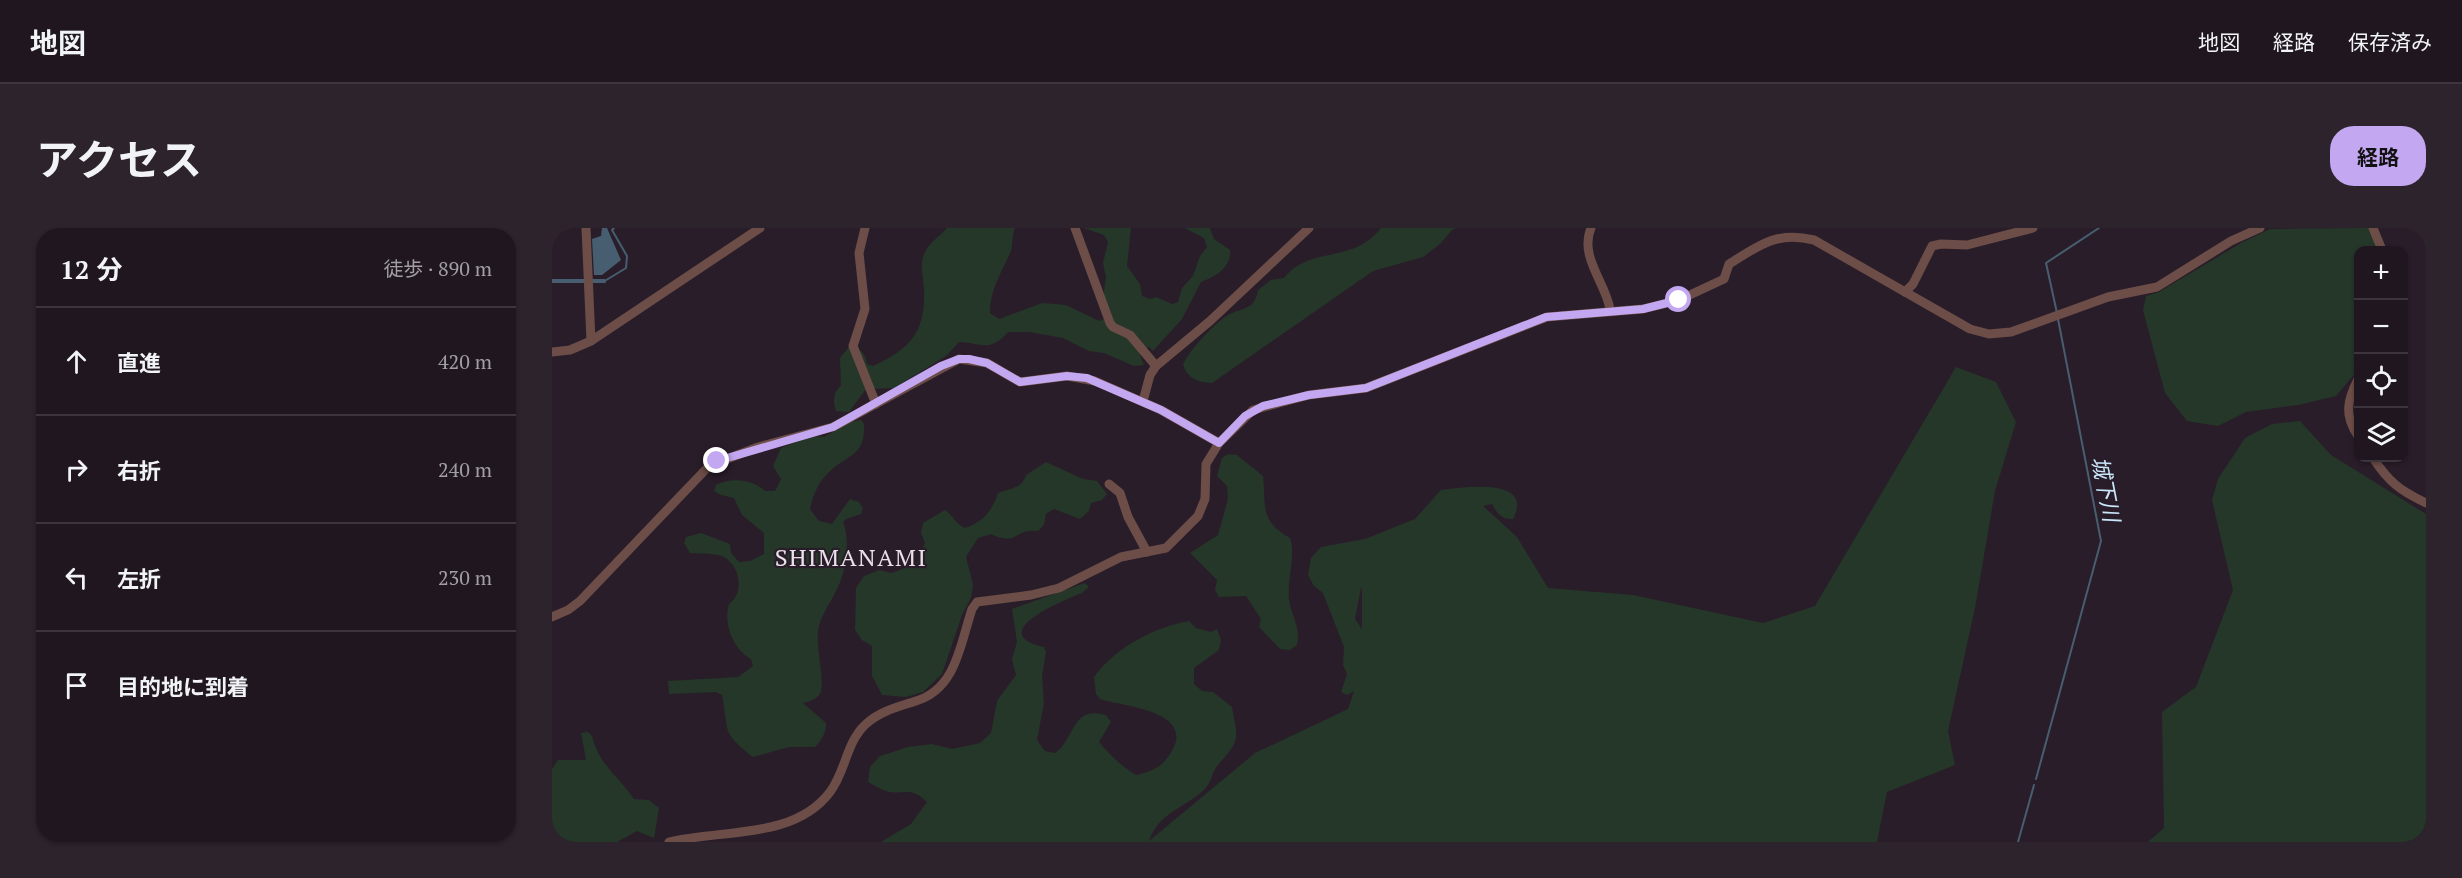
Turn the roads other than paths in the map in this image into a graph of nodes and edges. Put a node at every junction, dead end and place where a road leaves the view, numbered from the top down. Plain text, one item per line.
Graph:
1 (586, 228) edge
2 (760, 228) edge
3 (866, 228) edge
4 (1075, 228) edge
5 (1309, 228) edge
6 (1591, 228) edge
7 (2033, 228) edge
8 (2260, 228) edge
9 (2373, 228) edge
10 (2380, 246) edge
11 (1905, 292) junction
12 (1610, 309) junction
13 (591, 340) junction
14 (552, 352) edge
15 (1156, 366) junction
16 (2354, 387) edge
17 (1143, 401) junction
18 (876, 404) junction
19 (2354, 428) edge
20 (1219, 443) junction
21 (2376, 462) edge
22 (1109, 484) dead end
23 (2426, 503) edge
24 (1147, 552) junction
25 (552, 617) edge
26 (669, 842) edge

1 - 13 street
2 - 13 street
3 - 18 street
4 - 15 street
5 - 15 street
6 - 12 street
7 - 11 street
8 - 11 street
9 - 10 street
11 - 12 street
12 - 20 street
13 - 14 street
15 - 17 street
16 - 19 street
17 - 18 street
17 - 20 street
18 - 25 street
20 - 24 street
21 - 23 street
22 - 24 street
24 - 26 street

